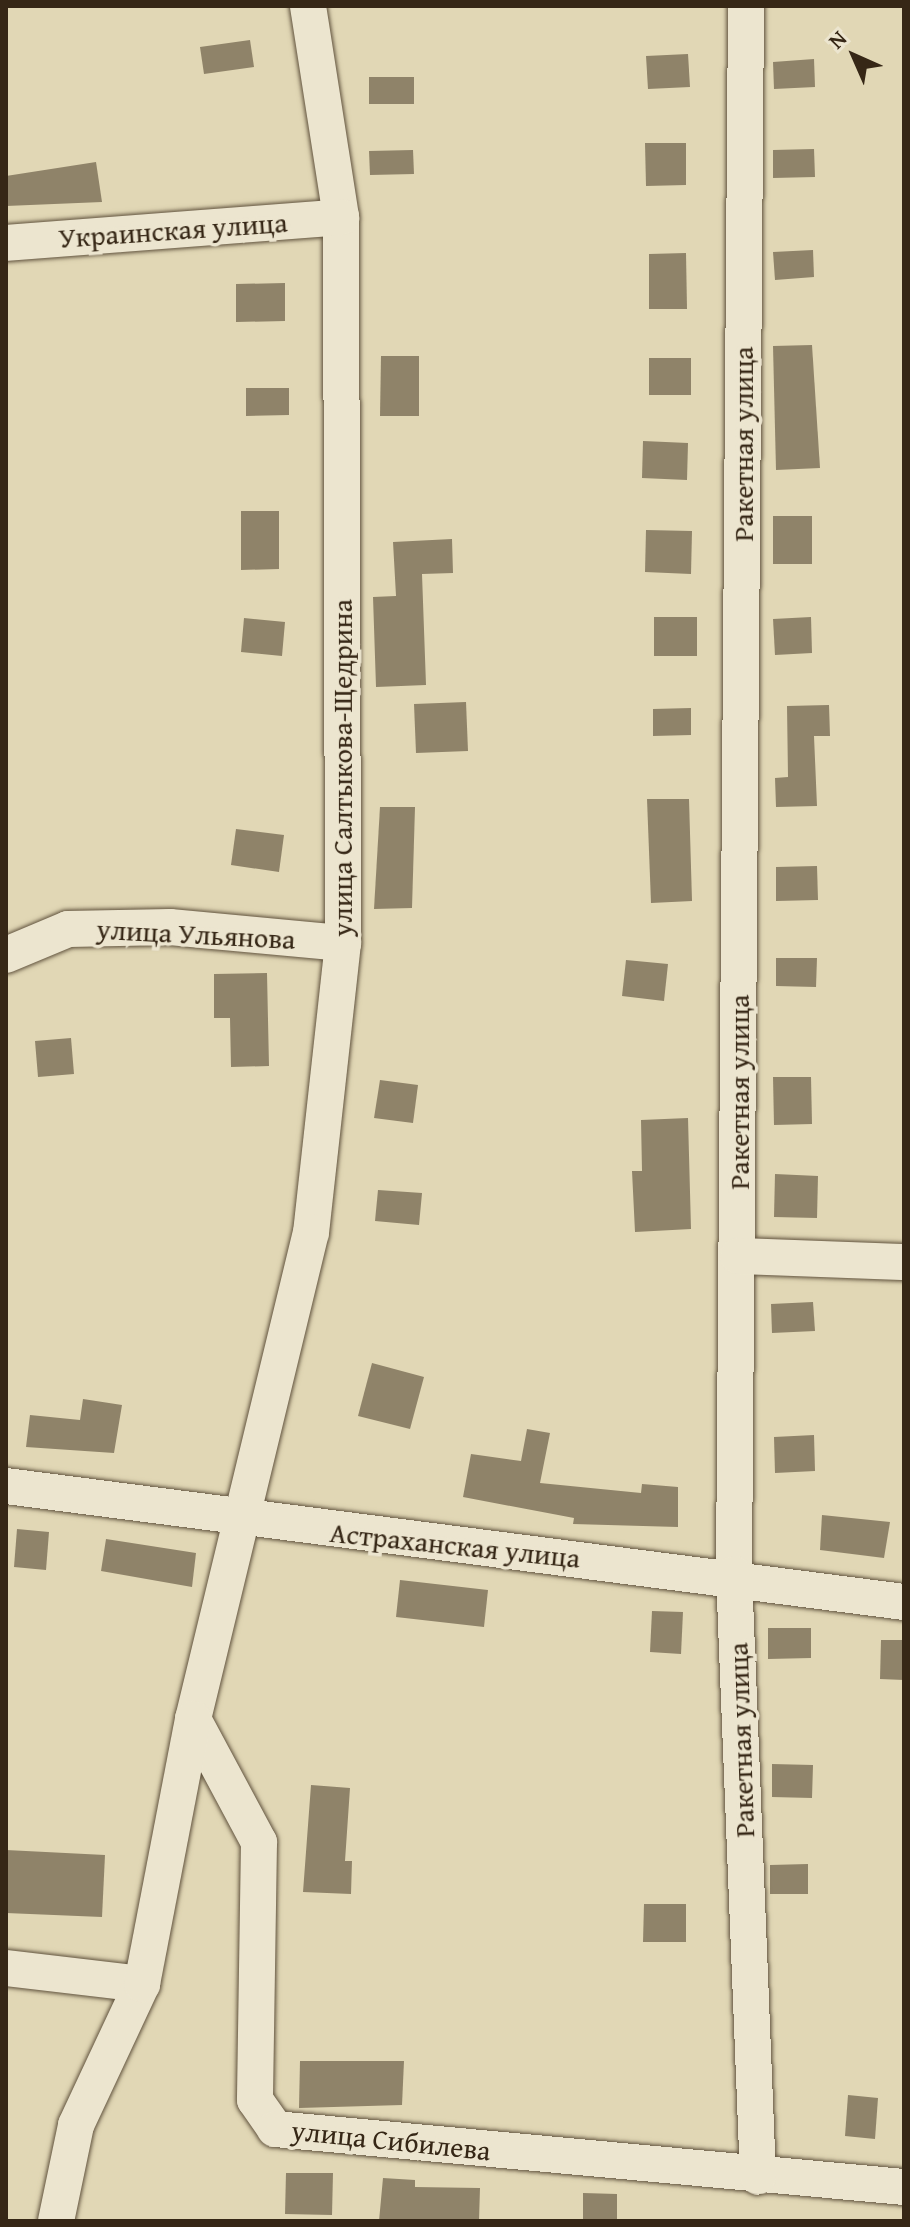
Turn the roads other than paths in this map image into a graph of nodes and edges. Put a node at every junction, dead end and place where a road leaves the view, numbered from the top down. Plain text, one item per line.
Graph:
1 (308, 6) edge
2 (746, 6) edge
3 (341, 217) junction
4 (6, 243) edge
5 (343, 943) junction
6 (6, 955) edge
7 (738, 1256) junction
8 (904, 1262) edge
9 (6, 1486) edge
10 (243, 1522) junction
11 (734, 1574) junction
12 (904, 1602) edge
13 (193, 1719) junction
14 (6, 1968) edge
15 (142, 1984) junction
16 (758, 2177) junction
17 (904, 2187) edge
18 (56, 2221) edge

1 - 3 street, улица Салтыкова-Щедрина
2 - 7 street, Ракетная улица
3 - 4 street, Украинская улица
3 - 5 street, улица Салтыкова-Щедрина
5 - 6 street, улица Ульянова
5 - 10 street, улица Салтыкова-Щедрина
7 - 8 street
7 - 11 street, Ракетная улица
9 - 10 street, Астраханская улица
10 - 11 street, Астраханская улица
10 - 13 street
11 - 12 street, Астраханская улица
11 - 16 street, Ракетная улица
13 - 15 street
13 - 16 street, улица Сибилева
14 - 15 street
15 - 18 street
16 - 17 street, улица Сибилева

